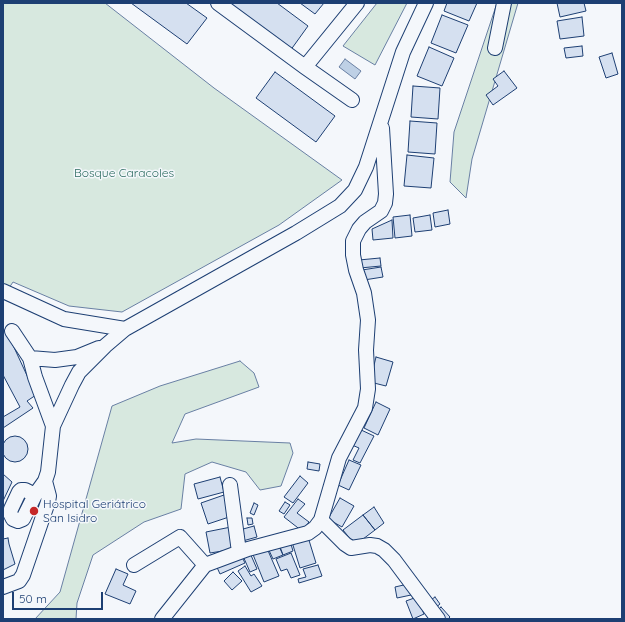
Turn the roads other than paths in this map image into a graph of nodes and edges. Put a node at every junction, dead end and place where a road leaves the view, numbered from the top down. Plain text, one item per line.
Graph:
1 (218, 3) edge
2 (357, 3) edge
3 (426, 3) edge
4 (504, 3) edge
5 (495, 48) dead end
6 (305, 67) junction
7 (352, 100) dead end
8 (382, 119) junction
9 (3, 291) edge
10 (125, 329) junction
11 (12, 331) dead end
12 (105, 346) junction
13 (30, 358) junction
14 (53, 426) junction
15 (45, 481) junction
16 (230, 485) dead end
17 (35, 495) dead end
18 (321, 520) junction
19 (239, 552) junction
20 (134, 565) dead end
21 (205, 565) junction
22 (3, 587) edge
23 (162, 619) edge
24 (438, 619) edge

1 - 6 street
2 - 6 street
3 - 8 street
4 - 5 street
6 - 7 street
8 - 10 street
8 - 18 street
9 - 10 street
10 - 12 street
11 - 13 street
12 - 13 street
12 - 14 street
13 - 14 street
14 - 15 street
15 - 17 street
15 - 22 street
16 - 19 street
18 - 19 street
18 - 24 street
19 - 21 street
20 - 21 street
21 - 23 street

